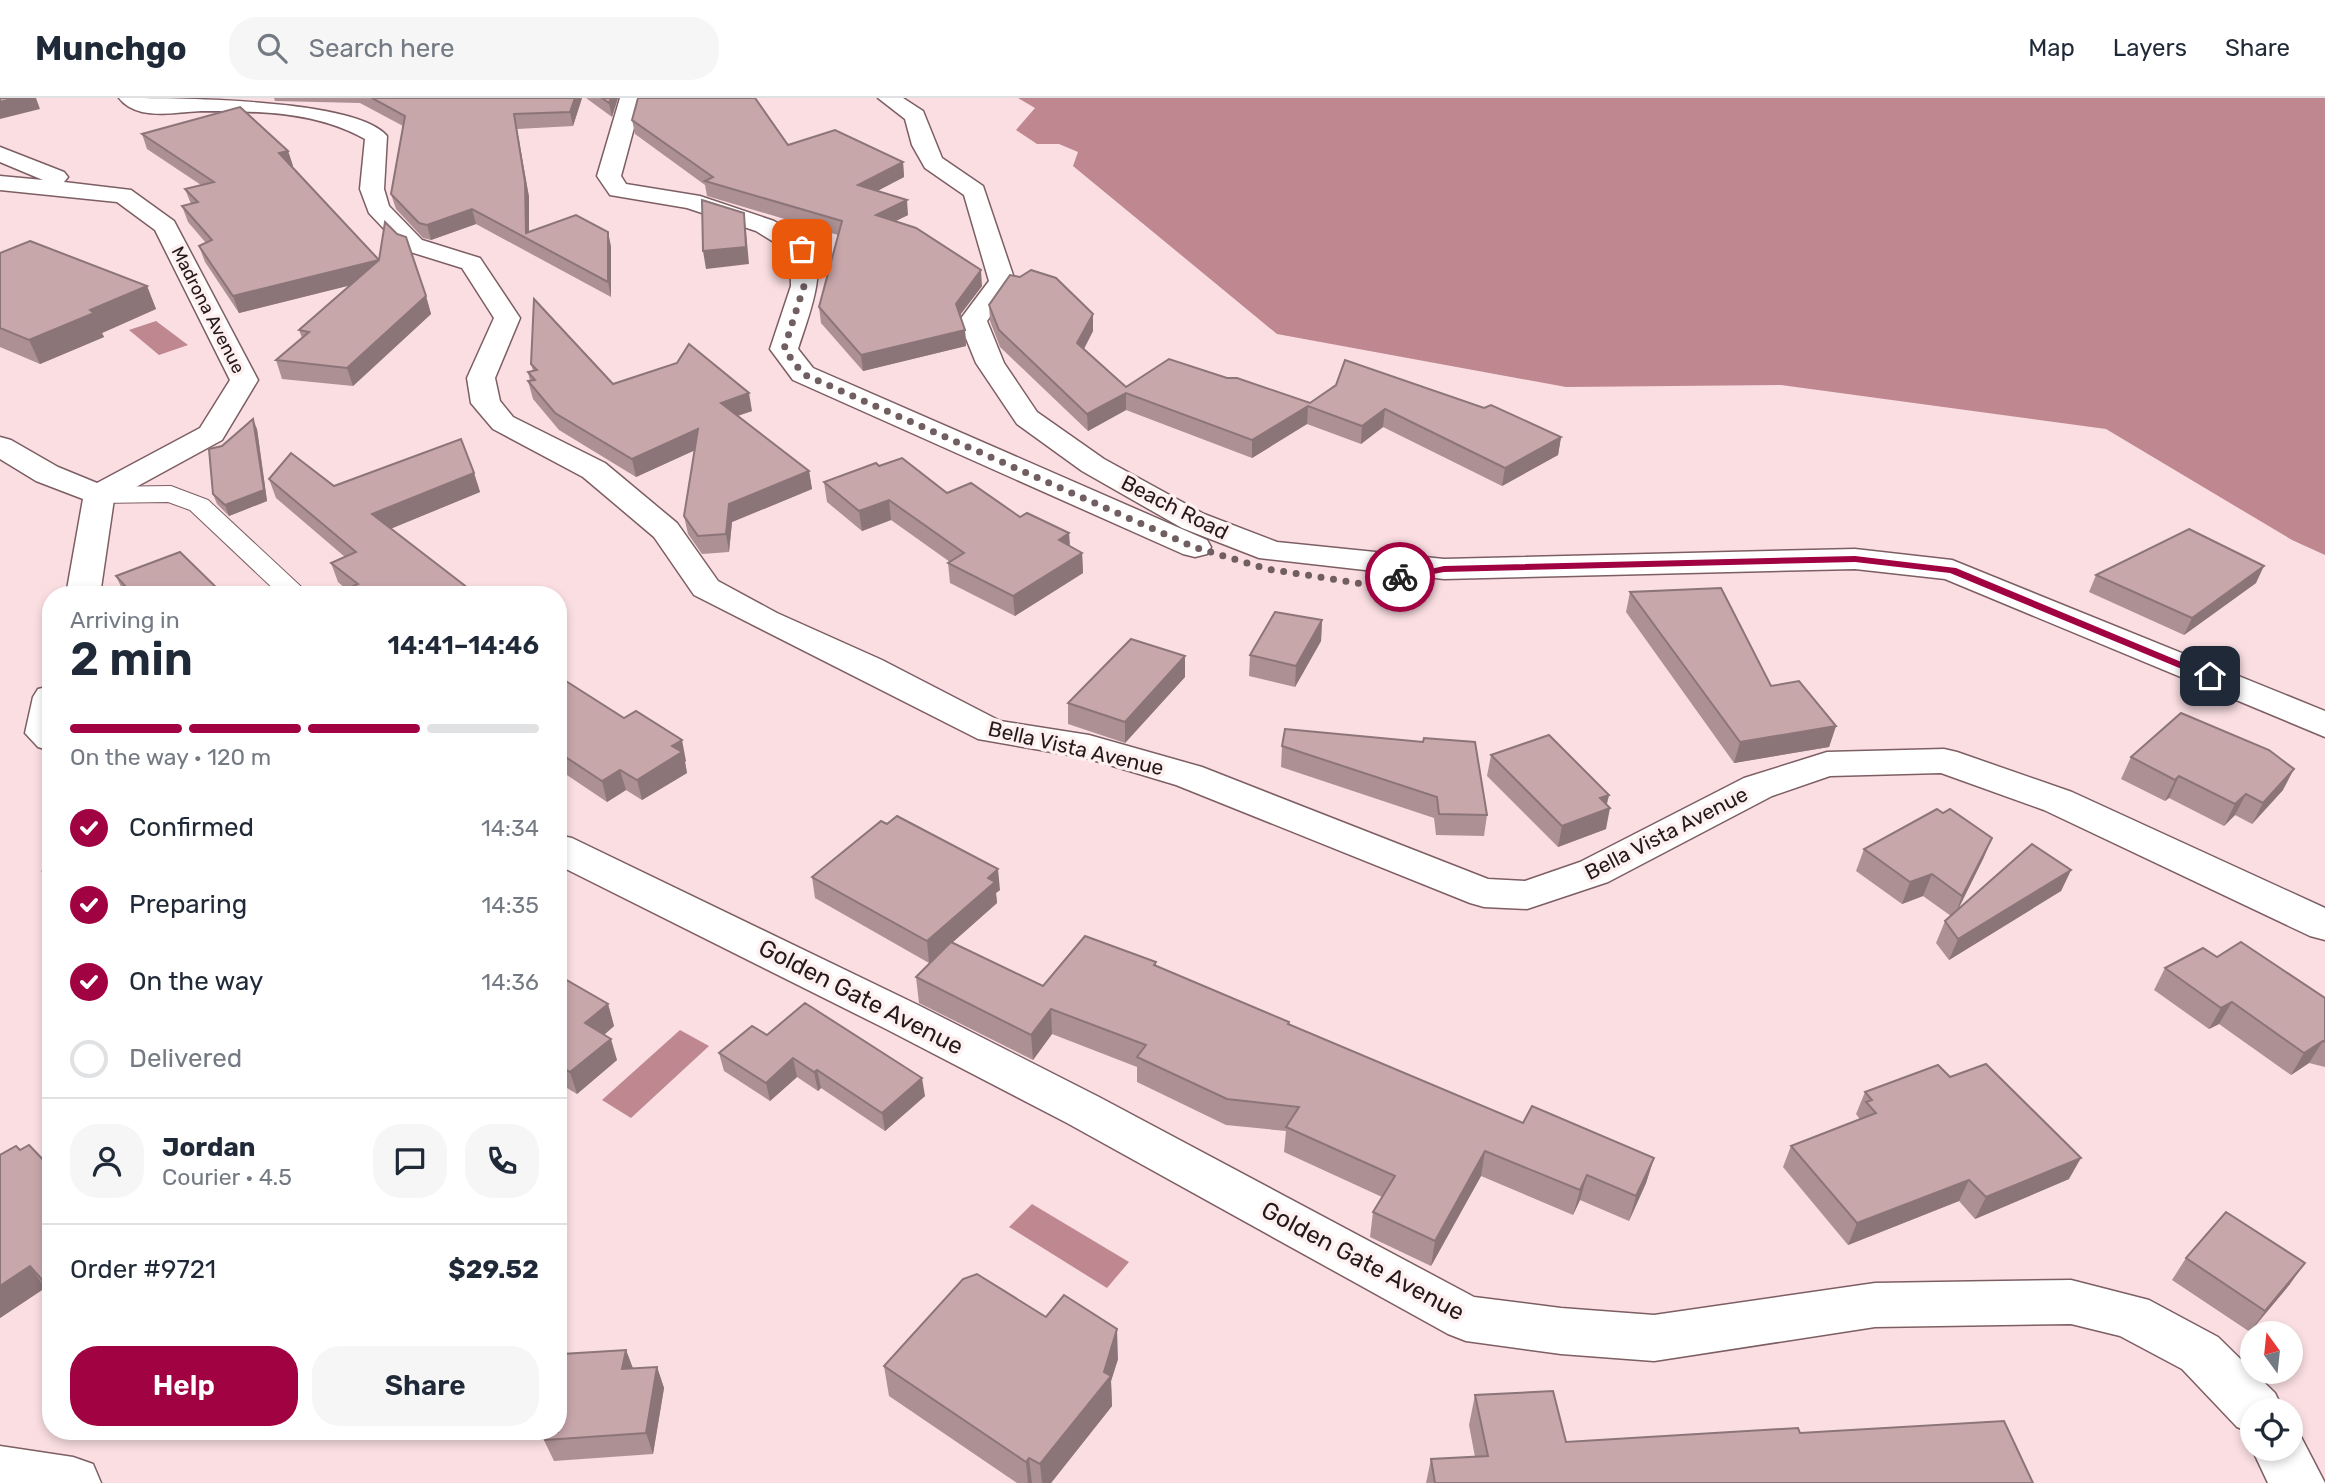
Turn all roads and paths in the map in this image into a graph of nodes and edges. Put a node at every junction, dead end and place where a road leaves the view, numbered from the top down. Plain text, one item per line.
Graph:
1 (130, 98) edge
2 (631, 98) edge
3 (889, 98) edge
4 (0, 154) edge
5 (0, 183) edge
6 (83, 190) junction
7 (0, 446) edge
8 (99, 495) junction
9 (1444, 569) junction
10 (84, 586) edge
11 (286, 586) edge
12 (2325, 725) edge
13 (567, 852) edge
14 (2325, 925) edge
15 (2244, 1398) edge
16 (2286, 1461) edge
17 (0, 1472) edge
18 (73, 1483) edge
19 (2298, 1483) edge

1 - 14 street, Bella Vista Avenue
2 - 9 street
3 - 9 street, Beach Road
4 - 6 street
5 - 6 street, Madrona Avenue
6 - 8 street, Madrona Avenue
7 - 8 street
8 - 10 street
8 - 11 street
9 - 12 street, Beach Road
13 - 15 street, Golden Gate Avenue
16 - 19 street
17 - 18 street

